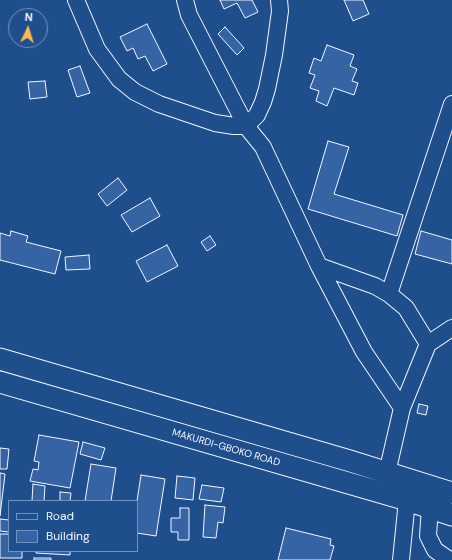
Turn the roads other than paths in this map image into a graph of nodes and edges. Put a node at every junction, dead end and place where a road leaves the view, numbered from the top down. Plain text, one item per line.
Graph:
1 (76, 0) edge
2 (185, 0) edge
3 (279, 0) edge
4 (452, 104) edge
5 (246, 126) junction
6 (318, 266) junction
7 (389, 294) junction
8 (452, 328) edge
9 (428, 344) junction
10 (0, 359) edge
11 (0, 382) edge
12 (402, 408) junction
13 (387, 473) junction
14 (452, 493) edge
15 (408, 500) junction
16 (430, 508) junction
17 (452, 515) edge
18 (401, 560) edge
19 (452, 560) edge

1 - 5 street
2 - 5 street
3 - 5 street
4 - 7 street
5 - 6 street
6 - 7 street
6 - 12 street
7 - 9 street
8 - 9 street
9 - 12 street
10 - 13 main road
11 - 15 main road, MAKURDI-GBOKO ROAD
12 - 13 street
13 - 14 main road
15 - 16 main road, MAKURDI-GBOKO ROAD
15 - 18 street
16 - 17 main road, MAKURDI-GBOKO ROAD
16 - 19 street

